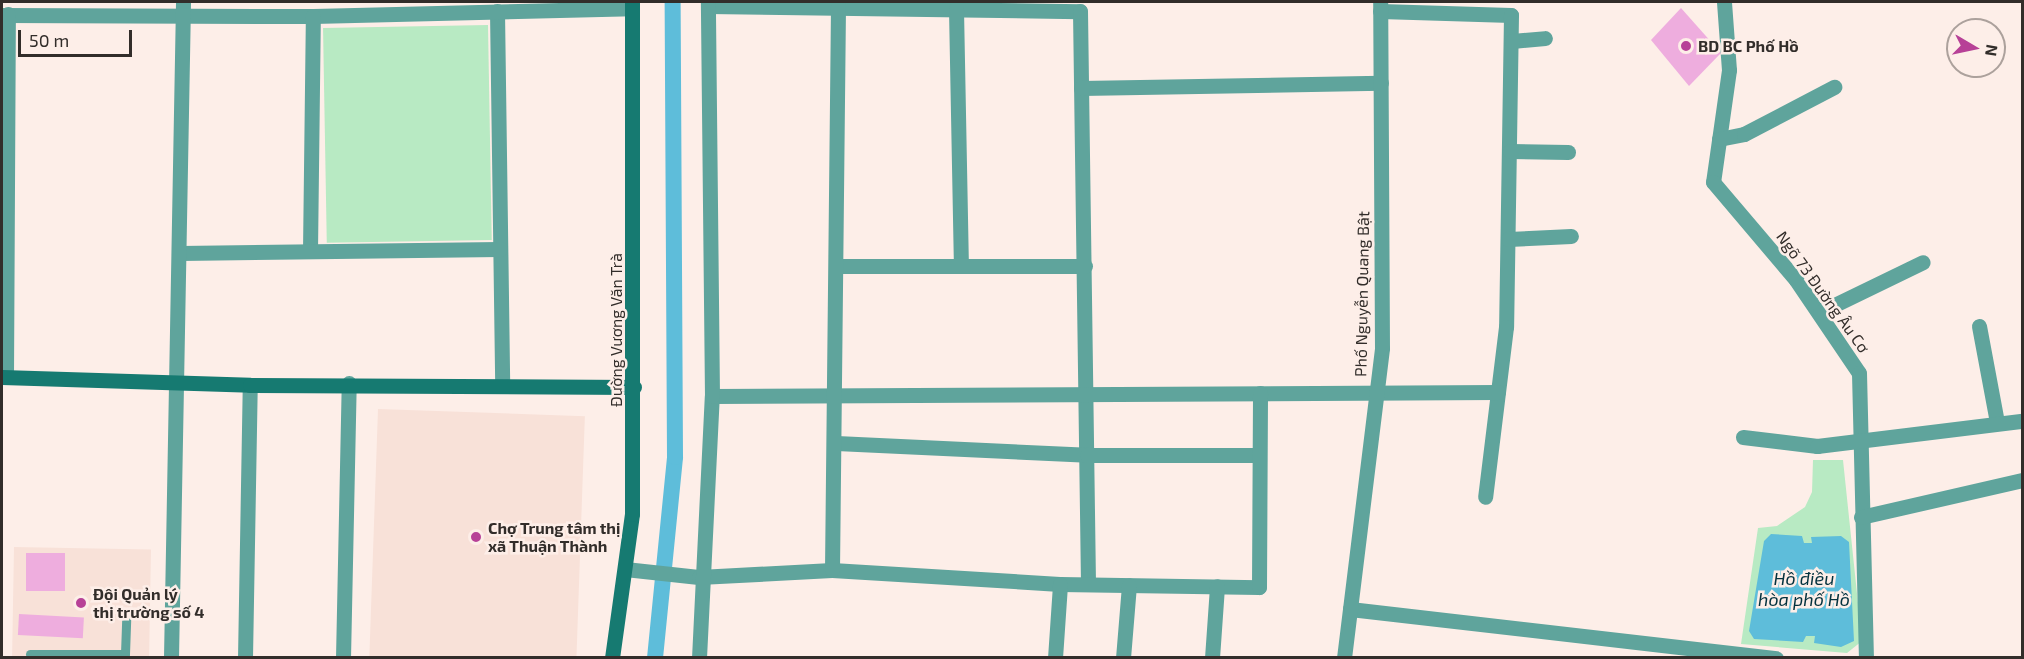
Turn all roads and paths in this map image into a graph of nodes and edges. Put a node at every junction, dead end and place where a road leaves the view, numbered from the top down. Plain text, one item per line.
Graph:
1 (1724, 2) edge
2 (708, 4) edge
3 (632, 5) edge
4 (838, 6) junction
5 (1380, 6) edge
6 (183, 8) edge
7 (956, 9) junction
8 (498, 11) junction
9 (5, 15) edge
10 (313, 16) junction
11 (1545, 38) dead end
12 (1512, 41) junction
13 (1381, 83) junction
14 (1834, 87) dead end
15 (1082, 88) junction
16 (1719, 139) junction
17 (1510, 151) junction
18 (1568, 153) dead end
19 (1571, 236) dead end
20 (1508, 239) junction
21 (500, 249) junction
22 (310, 251) junction
23 (180, 253) junction
24 (1923, 262) dead end
25 (961, 266) junction
26 (1085, 266) junction
27 (838, 267) junction
28 (1820, 312) junction
29 (1979, 326) dead end
30 (4, 377) edge
31 (177, 382) junction
32 (349, 383) junction
33 (501, 383) junction
34 (250, 385) junction
35 (634, 387) junction
36 (1498, 392) junction
37 (1260, 393) junction
38 (1377, 393) junction
39 (1087, 394) junction
40 (838, 395) junction
41 (712, 396) junction
42 (2022, 421) edge
43 (1997, 422) junction
44 (1743, 437) dead end
45 (1860, 442) junction
46 (836, 443) junction
47 (1087, 455) junction
48 (1258, 455) junction
49 (2022, 480) edge
50 (1485, 497) dead end
51 (1861, 517) junction
52 (625, 569) junction
53 (832, 570) junction
54 (699, 577) junction
55 (1060, 584) junction
56 (1088, 584) junction
57 (1130, 585) junction
58 (1217, 586) junction
59 (1350, 609) junction
60 (126, 619) dead end
61 (30, 654) dead end
62 (84, 656) edge
63 (171, 657) edge
64 (245, 657) edge
65 (343, 657) edge
66 (612, 657) edge
67 (699, 657) edge
68 (1055, 657) edge
69 (1123, 657) edge
70 (1212, 657) edge
71 (1344, 657) edge
72 (1776, 657) edge
73 (1866, 657) edge

1 - 16 street, Ngõ 73 Đường Âu Cơ
2 - 4 street
2 - 41 street
3 - 8 street
3 - 35 main road, Đường Vương Văn Trà
4 - 7 street
4 - 27 street
5 - 12 street
5 - 13 street, Phố Nguyễn Quang Bật
6 - 9 street
6 - 10 street
6 - 23 street
7 - 15 street
7 - 25 street
8 - 10 street
8 - 21 street
9 - 30 street
10 - 22 street
11 - 12 street
12 - 17 street
13 - 15 street
13 - 38 street, Phố Nguyễn Quang Bật
14 - 16 street
15 - 26 street
16 - 28 street, Ngõ 73 Đường Âu Cơ
17 - 18 street
17 - 20 street
19 - 20 street
20 - 36 street
21 - 22 street
21 - 33 street
22 - 23 street
23 - 31 street
24 - 28 street
25 - 26 street
25 - 27 street
26 - 39 street
27 - 40 street
28 - 45 street, Ngõ 73 Đường Âu Cơ
29 - 43 street
30 - 31 main road
31 - 34 main road
31 - 63 street
32 - 33 main road
32 - 34 main road
32 - 65 street
33 - 35 main road
34 - 64 street
35 - 52 main road, Đường Vương Văn Trà
36 - 38 street
36 - 50 street
37 - 38 street
37 - 39 street
37 - 48 street
38 - 59 street, Phố Nguyễn Quang Bật
39 - 40 street
39 - 47 street
40 - 41 street
40 - 46 street
41 - 54 street
42 - 43 street
43 - 45 street
44 - 45 street
45 - 51 street, Ngõ 73 Đường Âu Cơ
46 - 47 street
46 - 53 street
47 - 48 street
47 - 56 street
48 - 58 street
49 - 51 street
51 - 73 street, Ngõ 73 Đường Âu Cơ
52 - 54 street
52 - 66 main road, Đường Vương Văn Trà
53 - 54 street
53 - 55 street
54 - 67 street
55 - 56 street
55 - 68 street
56 - 57 street
57 - 58 street
57 - 69 street
58 - 70 street
59 - 71 street, Phố Nguyễn Quang Bật
59 - 72 street
60 - 62 lane
61 - 62 lane

